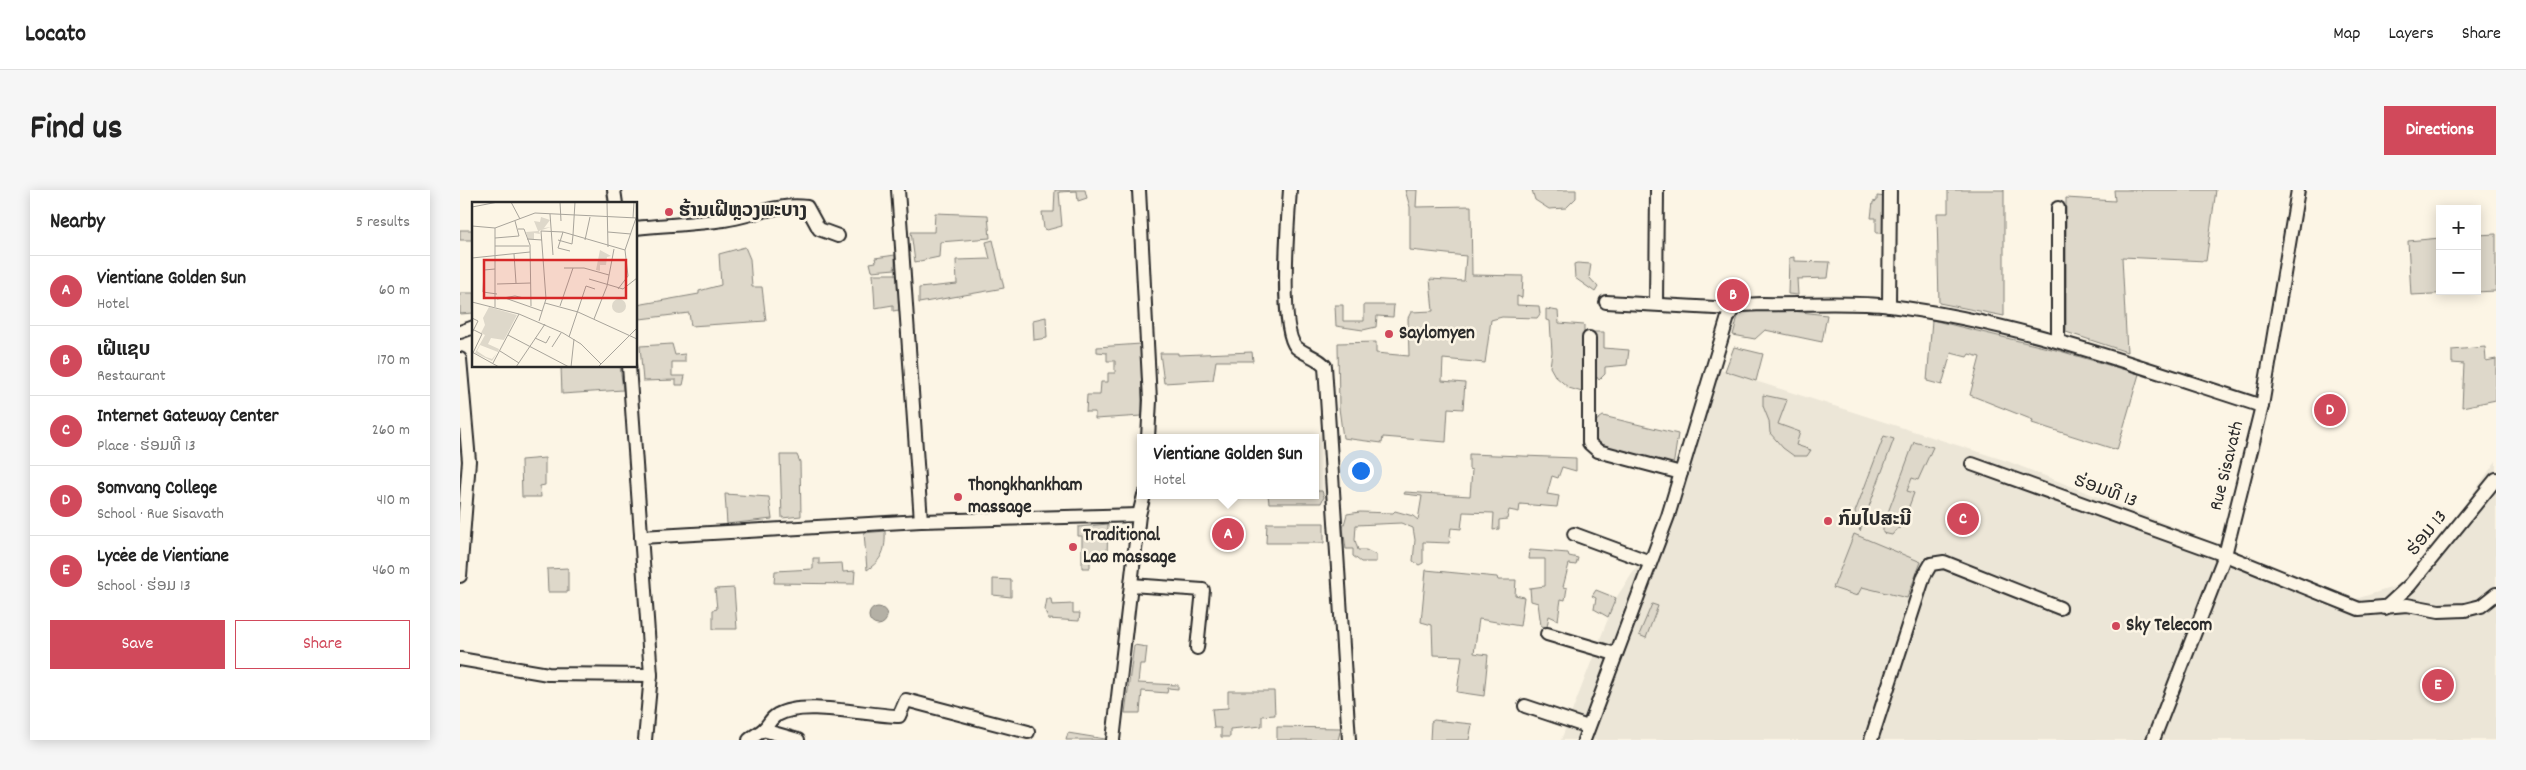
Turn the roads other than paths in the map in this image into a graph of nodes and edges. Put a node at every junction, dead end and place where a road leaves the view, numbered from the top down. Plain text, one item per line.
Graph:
1 (898, 190) edge
2 (1139, 190) edge
3 (1290, 190) edge
4 (1657, 190) edge
5 (1890, 190) edge
6 (2298, 190) edge
7 (2058, 208) dead end
8 (638, 228) edge
9 (838, 236) dead end
10 (1606, 302) dead end
11 (1656, 304) junction
12 (1889, 306) junction
13 (1733, 309) junction
14 (1589, 338) dead end
15 (2058, 341) junction
16 (460, 359) edge
17 (629, 368) edge
18 (2262, 406) junction
19 (1148, 434) edge
20 (1972, 464) dead end
21 (1681, 473) junction
22 (2496, 480) edge
23 (1143, 499) edge
24 (1140, 515) junction
25 (921, 521) junction
26 (1574, 534) dead end
27 (641, 537) junction
28 (2224, 555) junction
29 (1650, 562) junction
30 (460, 576) edge
31 (1132, 585) junction
32 (2496, 594) edge
33 (2060, 608) dead end
34 (2385, 608) junction
35 (1547, 634) dead end
36 (1198, 648) dead end
37 (1615, 654) junction
38 (460, 659) edge
39 (651, 675) junction
40 (1525, 706) dead end
41 (1588, 727) junction
42 (763, 730) junction
43 (1028, 732) dead end
44 (645, 740) edge
45 (749, 740) edge
46 (798, 740) edge
47 (1113, 740) edge
48 (1349, 740) edge
49 (1584, 740) edge
50 (1871, 740) edge
51 (2153, 740) edge

1 - 25 street
2 - 19 street
3 - 48 street
4 - 11 street
5 - 12 street
6 - 18 street, Rue Sisavath
7 - 15 street
8 - 9 street
10 - 11 street
11 - 13 street
12 - 13 street
12 - 15 street
13 - 21 street
14 - 21 street
15 - 18 street
16 - 30 street
17 - 27 street
18 - 28 street, Rue Sisavath
20 - 28 street, ຮ່ອມທີ 13
21 - 29 street
22 - 34 street, ຮ່ອມ 13
23 - 24 street
24 - 25 street
24 - 31 street
25 - 27 street
26 - 29 street
27 - 39 street
28 - 34 street, ຮ່ອມທີ 13
28 - 51 street, Rue Sisavath
29 - 37 street
31 - 36 street
31 - 47 street
32 - 34 street, ຮ່ອມທີ 13
33 - 50 street
35 - 37 street
37 - 41 street
38 - 39 street
39 - 44 street
40 - 41 street
41 - 49 street
42 - 43 street
42 - 45 street
42 - 46 street

